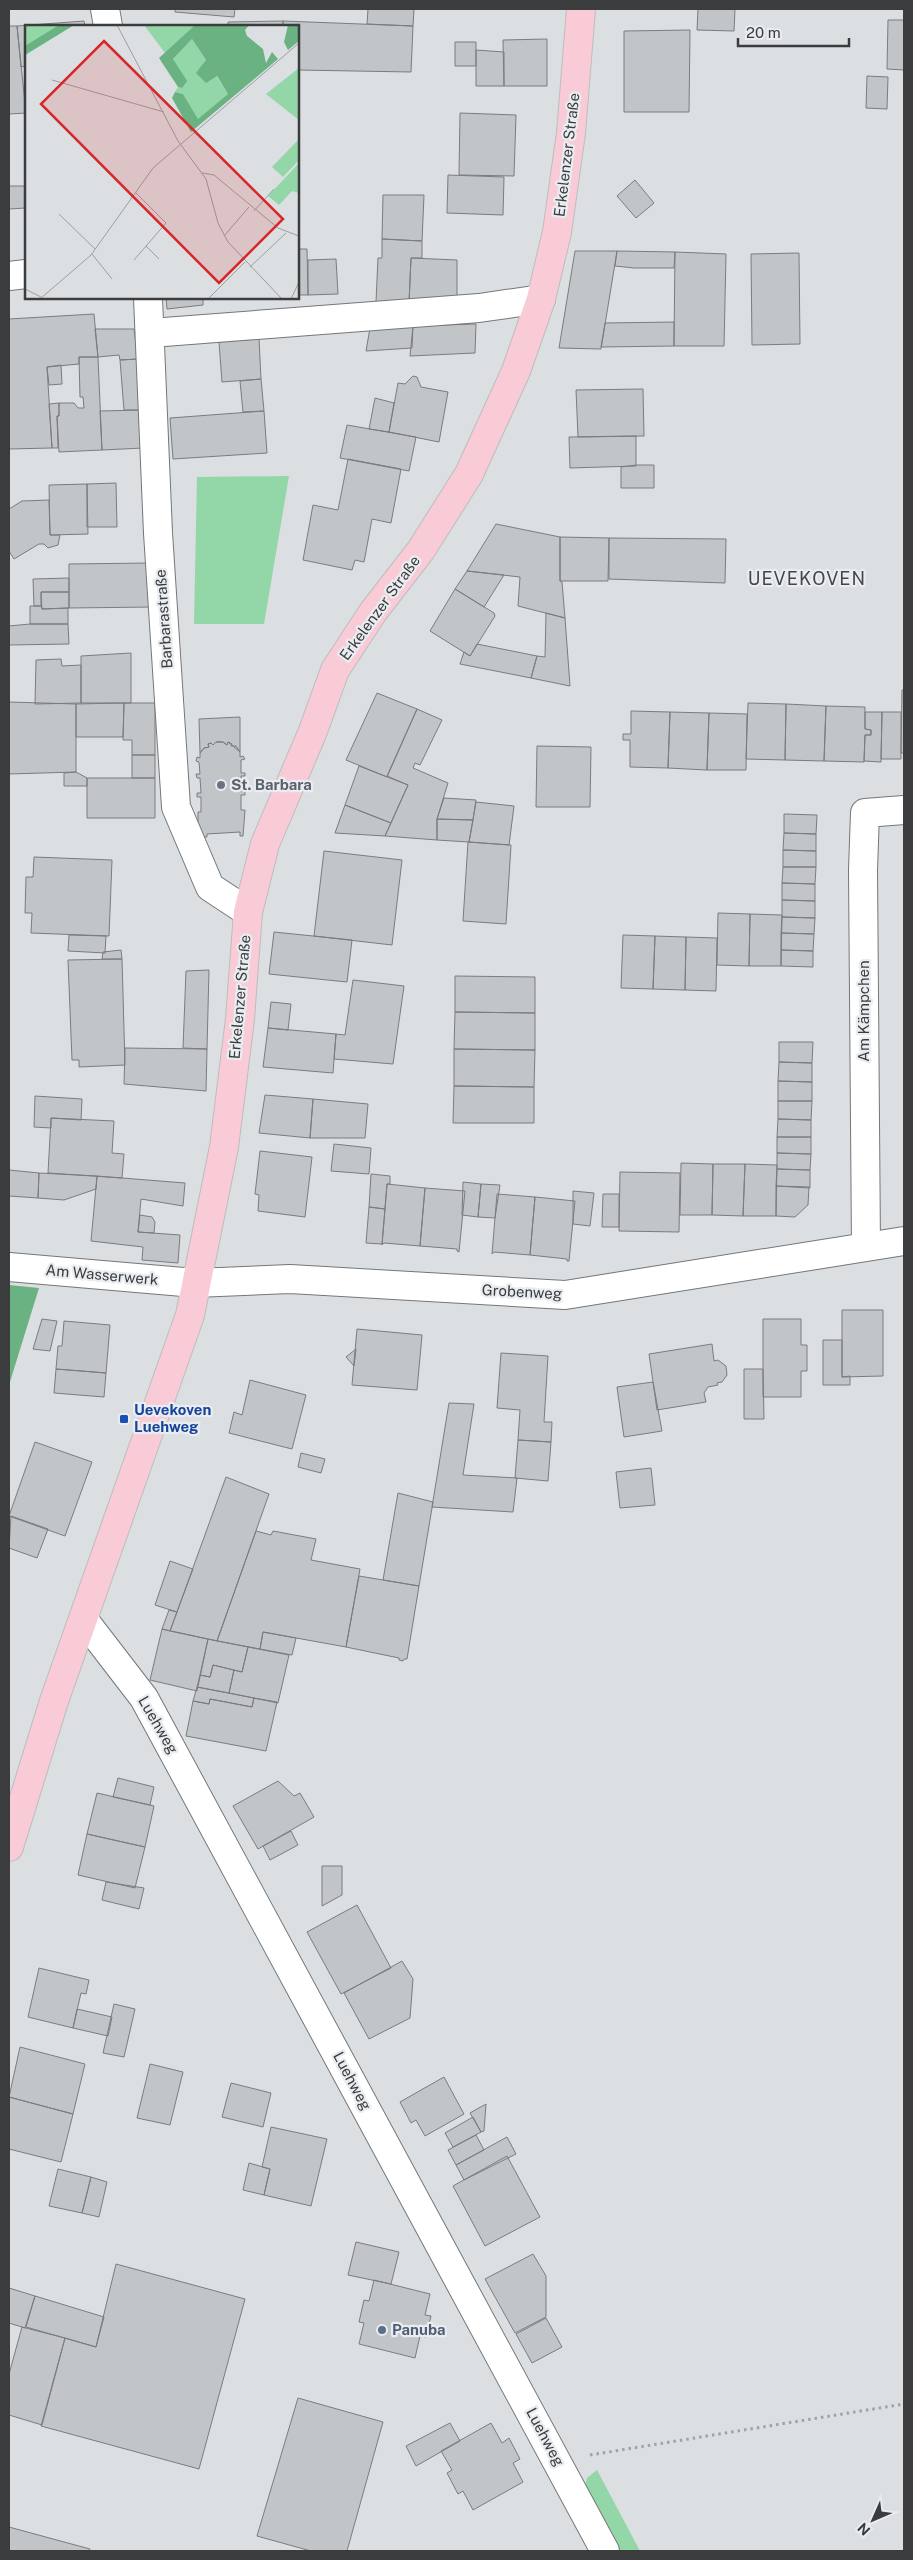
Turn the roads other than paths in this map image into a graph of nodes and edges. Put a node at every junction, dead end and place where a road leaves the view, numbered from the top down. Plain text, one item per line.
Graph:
1 (105, 9) edge
2 (581, 9) edge
3 (108, 25) edge
4 (25, 274) edge
5 (9, 276) edge
6 (148, 299) edge
7 (541, 299) junction
8 (151, 333) junction
9 (904, 810) edge
10 (248, 912) junction
11 (904, 1241) edge
12 (866, 1247) junction
13 (9, 1268) edge
14 (195, 1283) junction
15 (84, 1620) junction
16 (9, 1847) edge
17 (605, 2551) edge

1 - 3 street
2 - 7 main road, Erkelenzer Straße
4 - 5 street
6 - 8 street, Barbarastraße
7 - 8 street
7 - 10 main road, Erkelenzer Straße
8 - 10 street, Barbarastraße
9 - 12 street, Am Kämpchen
10 - 14 main road, Erkelenzer Straße
11 - 12 street, Grobenweg
12 - 14 street, Grobenweg
13 - 14 street, Am Wasserwerk
14 - 15 main road, Erkelenzer Straße
15 - 16 main road, Erkelenzer Straße
15 - 17 street, Luehweg

